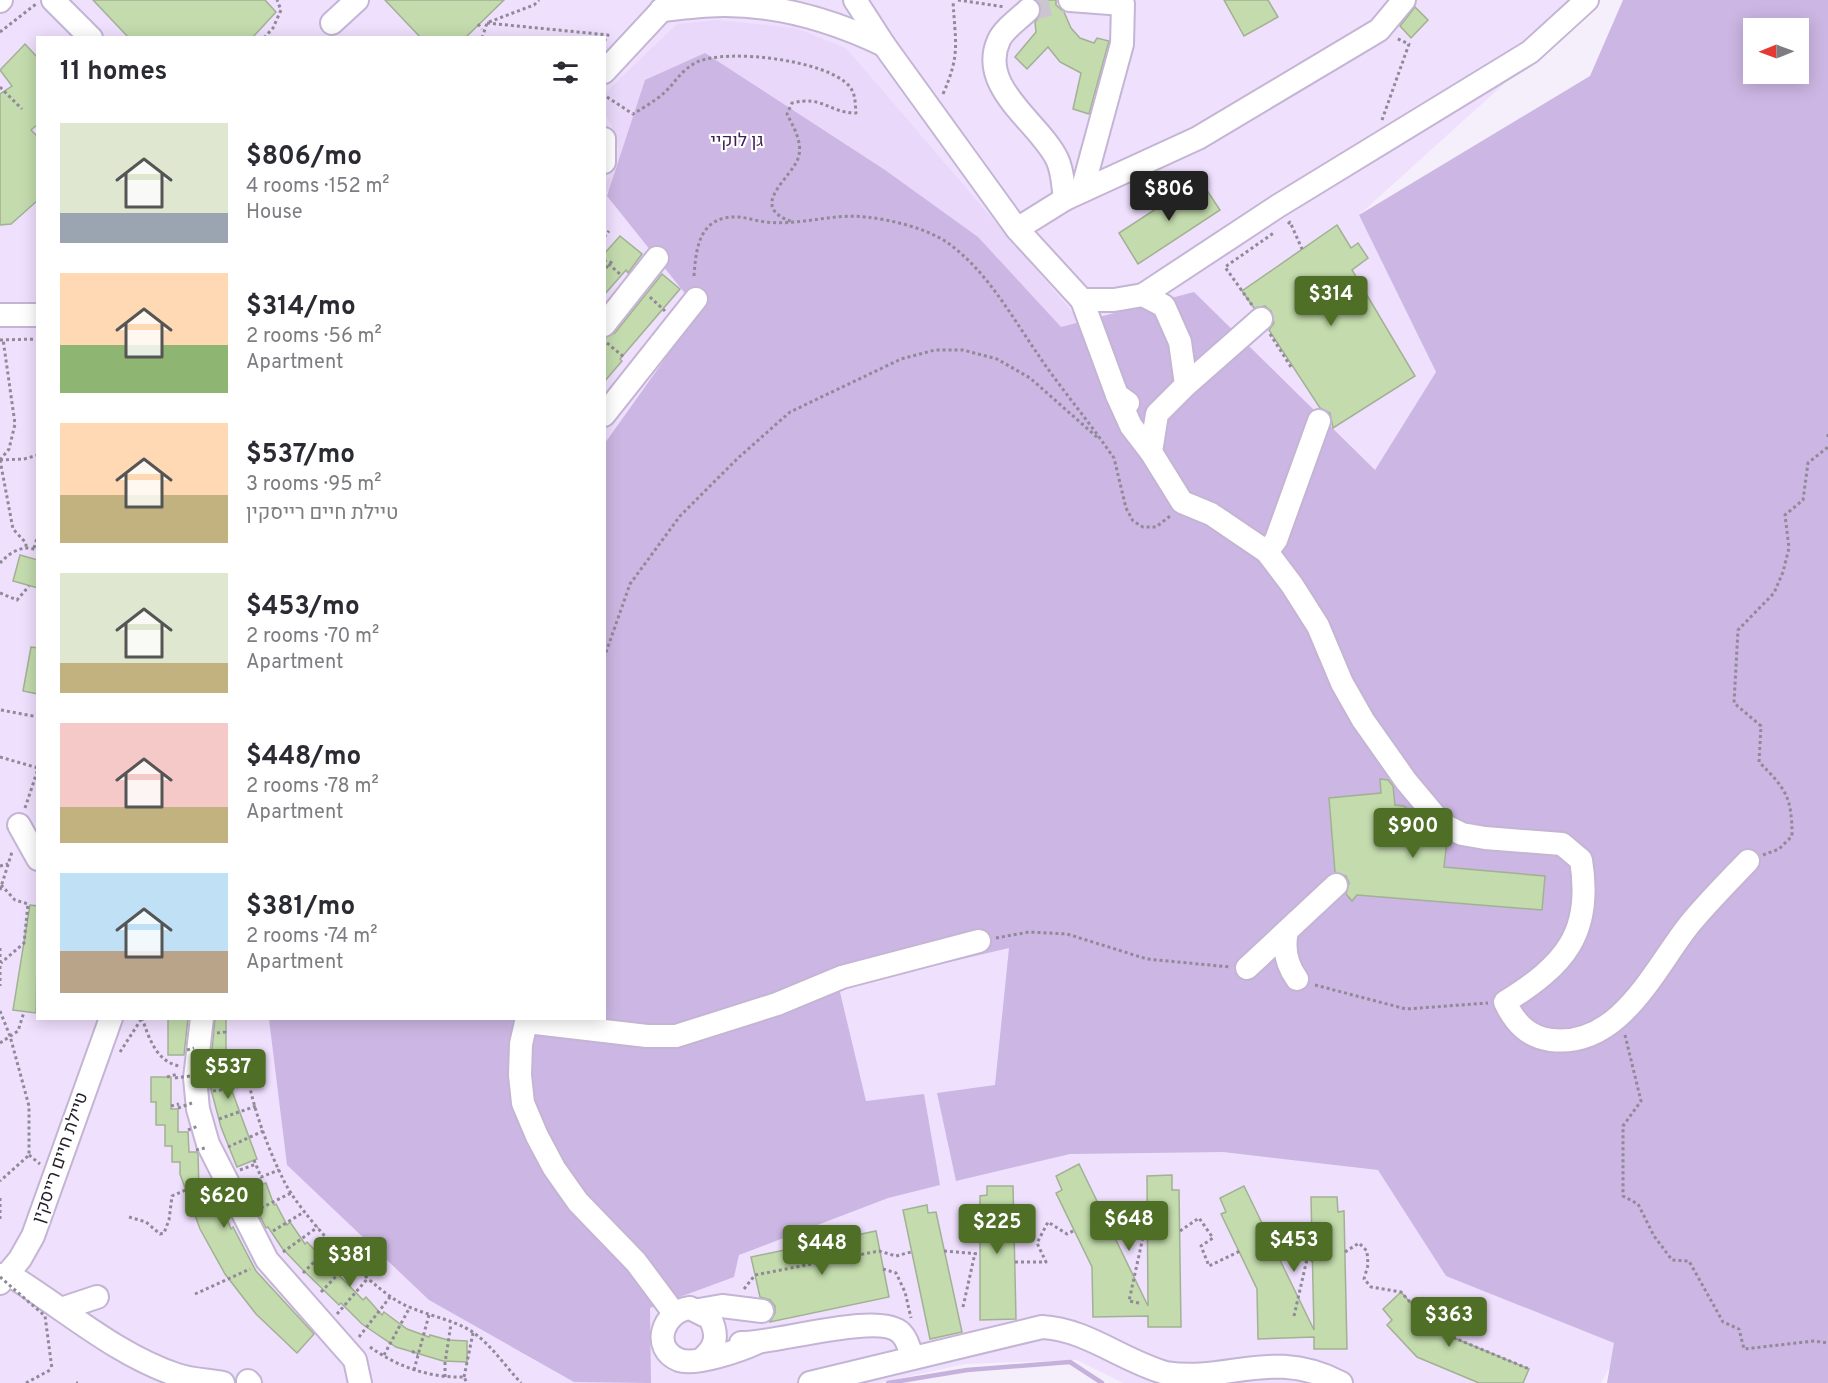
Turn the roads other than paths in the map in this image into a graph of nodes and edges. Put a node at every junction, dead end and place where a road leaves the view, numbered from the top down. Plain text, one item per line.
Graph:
1 (53, 0) edge
2 (357, 0) edge
3 (855, 0) edge
4 (1071, 0) edge
5 (1404, 0) edge
6 (1587, 0) edge
7 (666, 5) edge
8 (1028, 10) tunnel mouth
9 (332, 23) dead end
10 (89, 36) edge
11 (884, 45) junction
12 (606, 70) edge
13 (1073, 195) junction
14 (1017, 229) junction
15 (657, 258) dead end
16 (1143, 295) junction
17 (696, 299) dead end
18 (1082, 300) junction
19 (0, 315) edge
20 (36, 315) edge
21 (1261, 319) dead end
22 (608, 341) edge
23 (1185, 385) junction
24 (1117, 395) junction
25 (606, 412) edge
26 (1157, 414) junction
27 (1319, 421) dead end
28 (1151, 452) junction
29 (1267, 552) junction
30 (19, 825) dead end
31 (36, 855) edge
32 (1748, 861) road end
33 (1336, 885) dead end
34 (1287, 931) junction
35 (979, 941) dead end
36 (1247, 968) dead end
37 (1297, 979) dead end
38 (100, 1020) edge
39 (110, 1020) edge
40 (201, 1020) edge
41 (527, 1020) edge
42 (96, 1054) junction
43 (6, 1274) edge
44 (97, 1297) dead end
45 (0, 1299) edge
46 (62, 1309) junction
47 (699, 1310) junction
48 (674, 1313) junction
49 (715, 1333) junction
50 (756, 1342) junction
51 (703, 1358) junction
52 (912, 1358) junction
53 (223, 1383) edge
54 (360, 1383) edge
55 (810, 1383) edge
56 (1341, 1383) edge

1 - 10 street
2 - 9 street
3 - 11 street
4 - 13 street
5 - 13 street
6 - 16 street
7 - 11 street
7 - 12 street
8 - 13 street
11 - 14 street
13 - 14 street
14 - 18 street
15 - 22 street
16 - 18 street
16 - 23 street
17 - 25 street
18 - 24 street
19 - 20 street
21 - 23 street
23 - 26 street
24 - 26 street
24 - 28 street
26 - 28 street
27 - 29 street
28 - 29 street
29 - 32 street
30 - 31 street
33 - 34 street
34 - 36 street
34 - 37 street
35 - 41 street
38 - 42 street
39 - 42 street
40 - 54 street
41 - 48 street
42 - 43 street, טיילת חיים רייסקין
43 - 45 street, טיילת חיים רייסקין
43 - 46 street
44 - 46 street
46 - 53 street
47 - 48 street
47 - 49 street
47 - 49 street
48 - 51 street
49 - 50 street
49 - 51 street
50 - 51 street
50 - 52 street
52 - 55 street
52 - 56 street

